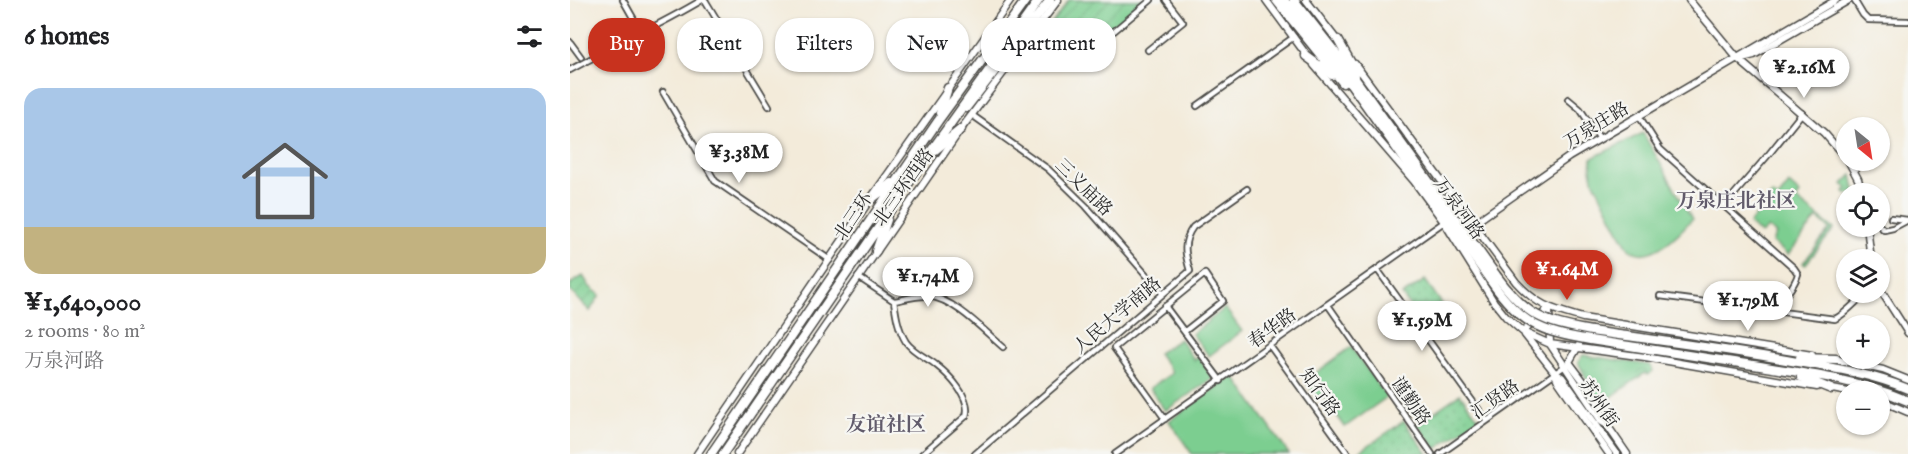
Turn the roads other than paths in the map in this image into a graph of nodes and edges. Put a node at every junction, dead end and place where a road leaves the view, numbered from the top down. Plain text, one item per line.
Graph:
1 (623, 0) edge
2 (703, 0) edge
3 (1011, 0) edge
4 (1026, 0) edge
5 (1039, 0) edge
6 (1050, 0) edge
7 (1058, 0) edge
8 (1151, 0) edge
9 (1166, 0) edge
10 (1266, 0) edge
11 (1276, 0) edge
12 (1284, 0) edge
13 (1294, 0) edge
14 (1306, 0) edge
15 (1689, 0) edge
16 (1836, 0) edge
17 (1851, 0) edge
18 (633, 18) edge
19 (665, 21) edge
20 (1908, 21) edge
21 (1116, 29) edge
22 (1294, 37) junction
23 (1338, 40) junction
24 (570, 42) edge
25 (1148, 50) dead end
26 (1306, 56) junction
27 (581, 57) dead end
28 (1738, 59) junction
29 (588, 60) edge
30 (570, 70) edge
31 (1343, 83) junction
32 (948, 88) junction
33 (663, 92) dead end
34 (1568, 99) dead end
35 (768, 106) dead end
36 (1197, 106) dead end
37 (1374, 111) junction
38 (1802, 113) junction
39 (972, 115) junction
40 (1639, 116) junction
41 (938, 121) junction
42 (947, 127) junction
43 (961, 129) junction
44 (1600, 139) junction
45 (1836, 147) edge
46 (926, 158) junction
47 (900, 177) junction
48 (1247, 189) dead end
49 (869, 201) junction
50 (1725, 205) junction
51 (890, 211) junction
52 (1891, 218) dead end
53 (1908, 220) edge
54 (1444, 222) junction
55 (1473, 224) junction
56 (1890, 229) edge
57 (876, 251) junction
58 (830, 260) junction
59 (1377, 269) junction
60 (858, 277) junction
61 (1163, 294) junction
62 (1660, 296) dead end
63 (1531, 298) junction
64 (894, 301) junction
65 (1853, 303) edge
66 (1889, 303) edge
67 (1328, 304) junction
68 (1165, 306) junction
69 (1549, 308) junction
70 (1776, 313) junction
71 (1583, 318) junction
72 (1513, 324) junction
73 (1185, 331) junction
74 (1523, 332) junction
75 (1908, 333) edge
76 (1591, 336) junction
77 (1550, 344) junction
78 (1270, 346) junction
79 (1003, 347) dead end
80 (1579, 348) junction
81 (1766, 356) junction
82 (1836, 359) joint
83 (1567, 364) junction
84 (1879, 369) edge
85 (1784, 370) junction
86 (1555, 373) junction
87 (1908, 380) edge
88 (1221, 381) junction
89 (1831, 389) junction
90 (1908, 389) edge
91 (1836, 390) edge
92 (1908, 401) edge
93 (1890, 404) edge
94 (1908, 412) edge
95 (1165, 419) junction
96 (1487, 421) junction
97 (697, 454) edge
98 (711, 454) edge
99 (723, 454) edge
100 (737, 454) edge
101 (922, 454) edge
102 (975, 454) edge
103 (1116, 454) edge
104 (1348, 454) edge
105 (1432, 454) edge
106 (1440, 454) edge
107 (1609, 454) edge
108 (1617, 454) edge
109 (1627, 454) edge

1 - 18 street
2 - 19 street
2 - 35 street
3 - 32 street, 北三环西路
4 - 41 highway, 北三环
5 - 42 highway, 北三环
6 - 42 highway
7 - 39 street, 北三环西路
8 - 21 street
9 - 25 street
10 - 22 street, 万泉河路
11 - 31 highway
12 - 37 highway, 万泉河路
13 - 37 highway, 万泉河路
14 - 23 street, 万泉河路
15 - 28 street
16 - 28 street, 万泉庄路
17 - 20 street
17 - 28 street, 万泉庄路
22 - 26 street, 万泉河路
22 - 36 street
23 - 37 highway
23 - 55 street, 万泉河路
24 - 27 street
26 - 31 highway
26 - 54 street, 万泉河路
28 - 38 street
28 - 40 street, 万泉庄路
29 - 30 street
31 - 37 highway
32 - 41 highway
32 - 49 street, 北三环西路
33 - 58 street
34 - 44 street
37 - 76 highway, 万泉河路, bridge
38 - 45 street
38 - 50 street
39 - 43 street, 北三环西路
39 - 61 street, 三义庙路
40 - 44 street, 万泉庄路
40 - 50 street
41 - 47 highway, 北三环
42 - 46 highway, 北三环
43 - 46 highway
43 - 57 street, 北三环西路
44 - 55 street, 万泉庄路
46 - 51 highway, 北三环
47 - 49 highway
47 - 98 highway, 北三环
48 - 61 street, 人民大学南路
49 - 58 street, 北三环西路
50 - 70 street
51 - 57 highway
51 - 99 highway, 北三环
52 - 53 street
53 - 56 street
54 - 59 street, 春华路
54 - 72 street, 万泉河路
55 - 63 street, 万泉河路
57 - 60 street, 北三环西路
58 - 97 street, 北三环西路
59 - 67 street, 春华路
59 - 96 street
60 - 64 street
60 - 100 street, 北三环西路
61 - 102 street, 人民大学南路
62 - 70 street
63 - 69 street, 万泉河路
63 - 72 street
64 - 79 street
64 - 101 street
65 - 70 street
66 - 75 street
67 - 78 street, 春华路
67 - 105 street, 谨勤路
68 - 73 street
68 - 73 street
68 - 95 street
69 - 71 street, 万泉河路
69 - 74 street
69 - 77 street
71 - 80 street
71 - 82 street, 万泉河路
72 - 74 street, 万泉河路
73 - 88 street
74 - 77 street, 万泉河路
74 - 86 street, 苏州街
76 - 81 highway, 万泉河路
76 - 85 highway, 万泉河路
77 - 80 street, 万泉河路
77 - 83 street, 苏州街
78 - 88 street, 春华路
78 - 104 street, 知行路
80 - 83 street
80 - 89 street, 万泉河路
81 - 82 highway
81 - 90 highway, 万泉河路
83 - 86 street, 汇贤路
83 - 109 street, 苏州街
84 - 87 street, 万泉河路
85 - 89 highway
85 - 92 highway, 万泉河路
86 - 96 street, 汇贤路
86 - 107 street, 苏州街
86 - 108 street, 苏州街
88 - 95 street, 春华路
89 - 91 street, 万泉河路
93 - 94 street
95 - 103 street, 春华路
96 - 106 street, 汇贤路

